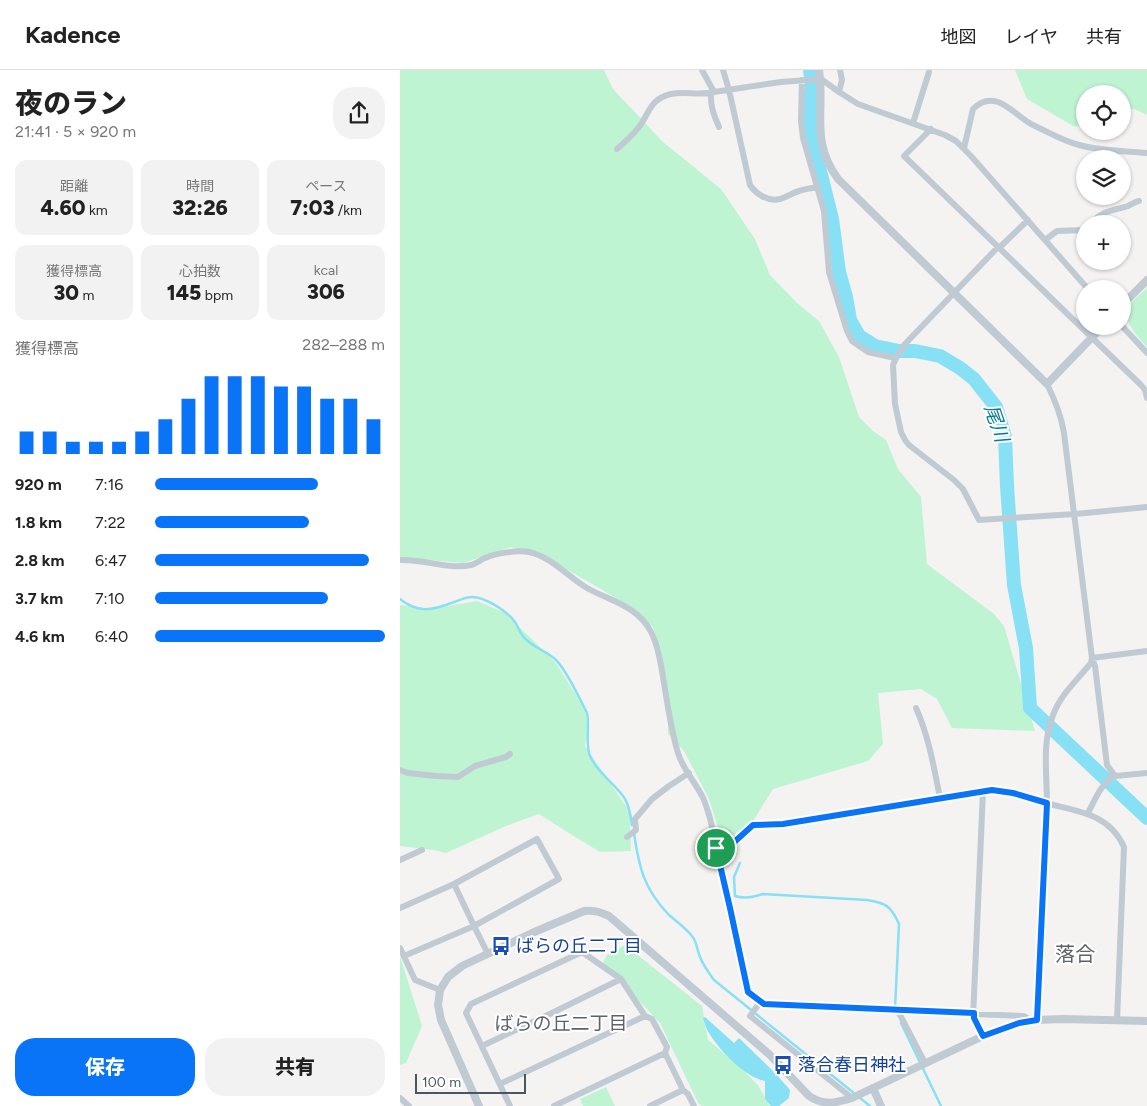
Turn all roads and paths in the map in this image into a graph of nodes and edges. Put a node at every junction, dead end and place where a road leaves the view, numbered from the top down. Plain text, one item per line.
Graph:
1 (702, 70) edge
2 (723, 70) edge
3 (840, 70) edge
4 (930, 72) dead end
5 (819, 76) edge
6 (803, 80) junction
7 (729, 90) junction
8 (712, 92) junction
9 (839, 92) junction
10 (913, 123) junction
11 (719, 127) dead end
12 (930, 129) junction
13 (964, 148) junction
14 (617, 149) dead end
15 (1147, 153) edge
16 (818, 187) junction
17 (1139, 201) dead end
18 (1102, 215) edge
19 (1028, 220) junction
20 (1076, 230) edge
21 (1045, 240) junction
22 (998, 248) junction
23 (1080, 280) edge
24 (1147, 280) edge
25 (955, 292) junction
26 (1131, 296) edge
27 (1094, 335) edge
28 (1130, 335) edge
29 (1091, 338) junction
30 (1147, 353) edge
31 (896, 357) junction
32 (1048, 384) junction
33 (1147, 398) edge
34 (1147, 506) edge
35 (1074, 514) junction
36 (400, 560) edge
37 (1147, 651) edge
38 (1092, 658) junction
39 (916, 708) dead end
40 (510, 754) dead end
41 (400, 770) edge
42 (689, 773) junction
43 (1147, 773) edge
44 (1113, 778) junction
45 (983, 792) junction
46 (940, 798) junction
47 (1047, 803) junction
48 (1088, 813) junction
49 (627, 837) dead end
50 (716, 848) junction
51 (422, 850) dead end
52 (400, 860) edge
53 (454, 884) junction
54 (400, 908) edge
55 (474, 926) junction
56 (400, 948) edge
57 (488, 954) junction
58 (404, 956) junction
59 (621, 978) junction
60 (440, 990) junction
61 (761, 1001) junction
62 (898, 1011) junction
63 (974, 1013) junction
64 (645, 1016) junction
65 (1035, 1021) junction
66 (1117, 1021) junction
67 (1147, 1021) edge
68 (983, 1036) junction
69 (482, 1046) junction
70 (665, 1053) junction
71 (925, 1063) junction
72 (500, 1084) junction
73 (873, 1088) junction
74 (683, 1090) junction
75 (400, 1098) edge
76 (852, 1098) junction
77 (409, 1106) edge
78 (479, 1106) edge
79 (510, 1106) edge
80 (554, 1106) edge
81 (650, 1106) edge
82 (694, 1106) edge
83 (881, 1106) edge

1 - 8 street
2 - 7 street
3 - 9 street
4 - 10 street
5 - 6 street
5 - 9 street
5 - 25 street
6 - 7 street
6 - 16 street
7 - 8 street
7 - 16 street
8 - 11 street
8 - 14 street
9 - 10 street
10 - 12 street
12 - 13 street
12 - 22 street
13 - 15 street
13 - 19 street
16 - 31 street
17 - 18 street
19 - 21 street
19 - 22 street
20 - 21 street
21 - 23 street
22 - 25 street
22 - 29 street
24 - 26 street
25 - 31 street
25 - 32 street
27 - 29 street
28 - 30 street
29 - 32 street
29 - 33 street
31 - 35 street
32 - 35 street
34 - 35 street
35 - 38 street
36 - 42 street
37 - 38 street
38 - 44 street
38 - 47 street
39 - 46 street
40 - 41 street
42 - 49 street
42 - 50 street
43 - 44 street
44 - 48 street
45 - 46 street
45 - 47 street
45 - 63 street
46 - 50 street
47 - 48 street
47 - 65 street
48 - 66 street
50 - 61 street
51 - 52 street
53 - 54 street
53 - 55 street
53 - 55 street
55 - 57 street
55 - 58 street
56 - 58 street
57 - 60 street
57 - 76 street
58 - 60 street
59 - 64 street
59 - 69 street
59 - 69 street
60 - 78 street
61 - 62 street
61 - 76 street
62 - 63 street
62 - 71 street
63 - 65 street
63 - 68 street
64 - 70 street
64 - 72 street
65 - 66 street
65 - 68 street
66 - 67 street
68 - 71 street
69 - 72 street
70 - 74 street
70 - 80 street
71 - 73 street
72 - 79 street
73 - 76 street
73 - 83 street
74 - 81 street
74 - 82 street
75 - 77 street

